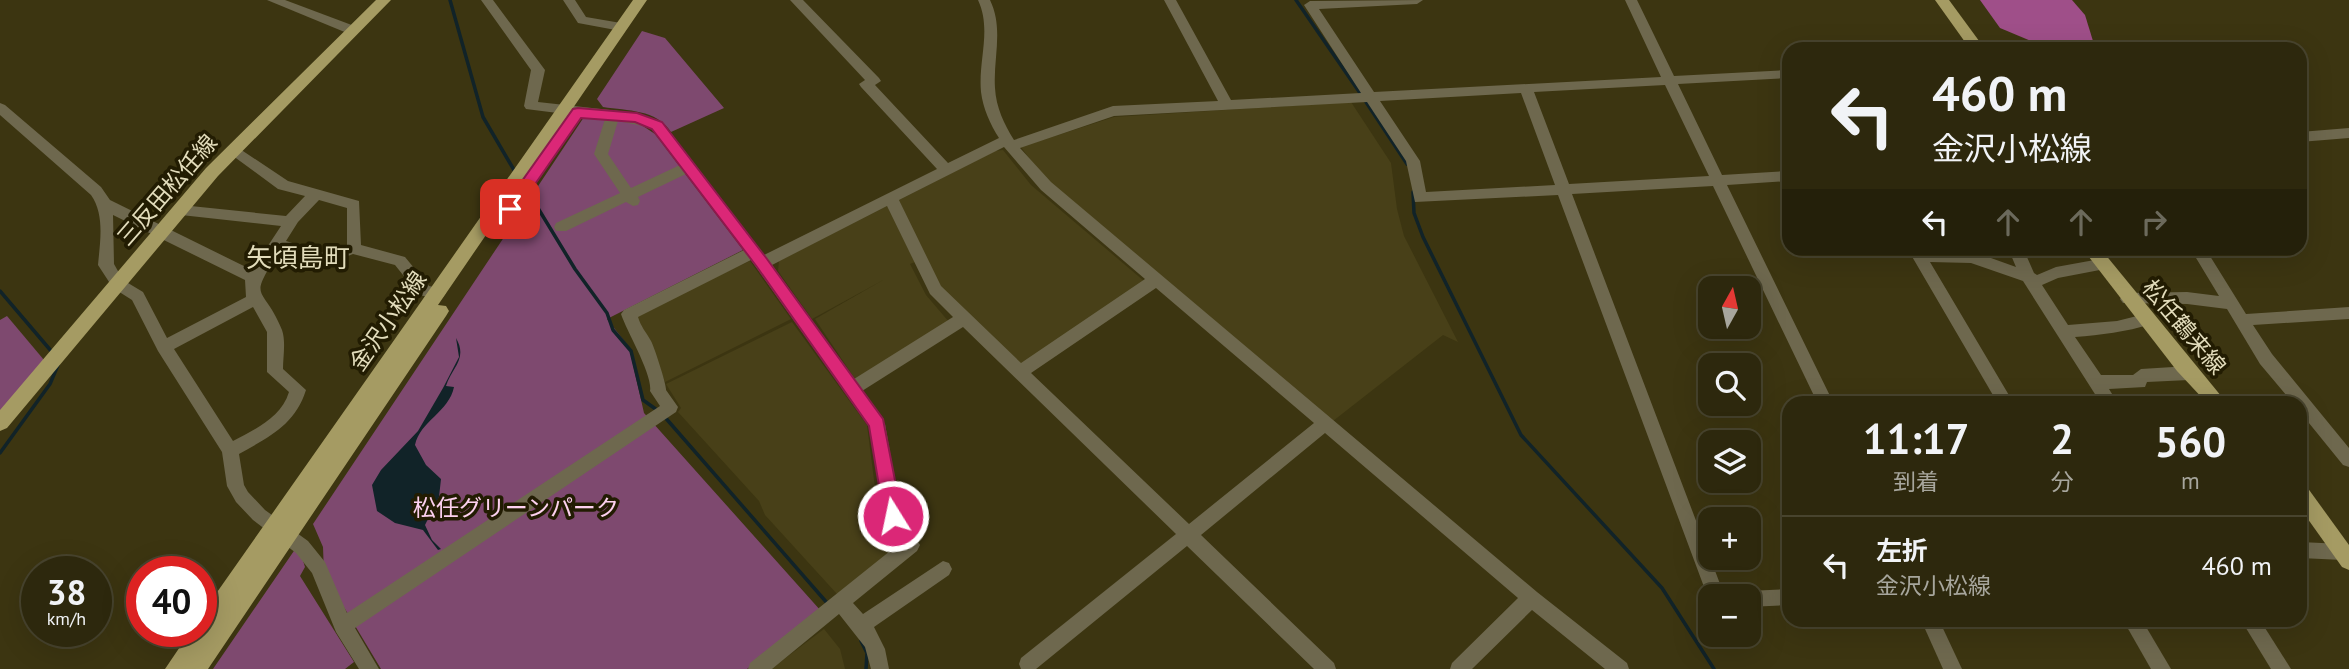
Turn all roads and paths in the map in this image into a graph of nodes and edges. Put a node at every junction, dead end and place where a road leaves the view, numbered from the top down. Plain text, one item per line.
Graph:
1 (273, 0) edge
2 (311, 0) edge
3 (384, 0) edge
4 (487, 0) edge
5 (569, 0) edge
6 (640, 0) edge
7 (654, 0) edge
8 (796, 0) edge
9 (984, 0) edge
10 (1170, 0) edge
11 (1417, 0) edge
12 (1631, 0) edge
13 (1942, 0) edge
14 (1307, 3) edge
15 (299, 10) junction
16 (621, 27) junction
17 (352, 30) junction
18 (1973, 42) edge
19 (1782, 74) edge
20 (1671, 80) junction
21 (1527, 89) junction
22 (1373, 98) junction
23 (1227, 105) junction
24 (0, 108) edge
25 (571, 112) junction
26 (613, 116) junction
27 (2349, 133) edge
28 (2307, 136) edge
29 (1008, 143) junction
30 (234, 149) junction
31 (688, 167) junction
32 (946, 170) junction
33 (1782, 176) edge
34 (1717, 180) junction
35 (1563, 190) junction
36 (316, 194) junction
37 (630, 198) junction
38 (891, 199) junction
39 (105, 204) junction
40 (181, 210) junction
41 (289, 222) junction
42 (561, 227) dead end
43 (162, 233) junction
44 (277, 244) junction
45 (354, 248) junction
46 (1919, 256) edge
47 (1976, 256) edge
48 (2019, 256) edge
49 (2095, 256) edge
50 (2202, 256) edge
51 (758, 258) junction
52 (2100, 265) junction
53 (2028, 277) junction
54 (254, 278) junction
55 (1157, 279) junction
56 (118, 285) junction
57 (438, 293) junction
58 (255, 299) junction
59 (2128, 299) junction
60 (2233, 304) junction
61 (2349, 313) edge
62 (962, 319) junction
63 (2145, 320) junction
64 (2243, 320) junction
65 (2063, 331) junction
66 (164, 347) junction
67 (1019, 373) junction
68 (2189, 373) junction
69 (2095, 382) junction
70 (852, 388) junction
71 (1822, 396) edge
72 (2001, 396) edge
73 (2105, 396) edge
74 (2211, 396) edge
75 (2291, 396) edge
76 (2307, 419) edge
77 (0, 423) edge
78 (1325, 424) junction
79 (230, 452) junction
80 (2349, 460) edge
81 (2307, 503) edge
82 (281, 531) junction
83 (1188, 536) junction
84 (2307, 551) edge
85 (2346, 556) edge
86 (943, 569) dead end
87 (1711, 584) edge
88 (1782, 597) edge
89 (1531, 598) junction
90 (1761, 598) edge
91 (835, 608) junction
92 (862, 625) junction
93 (343, 626) junction
94 (1933, 627) edge
95 (2136, 627) edge
96 (2255, 627) edge
97 (1028, 664) dead end
98 (367, 668) edge
99 (176, 669) edge
100 (196, 669) edge
101 (757, 669) edge
102 (880, 669) edge
103 (1327, 669) edge
104 (1460, 669) edge
105 (1620, 669) edge
106 (1953, 669) edge
107 (2162, 669) edge
108 (2282, 669) edge

1 - 15 street
2 - 15 street
3 - 17 main road, 三反田松任線
4 - 25 street
5 - 16 street
6 - 16 main road, 金沢小松線
7 - 25 main road, 金沢小松線
8 - 32 street
9 - 29 street
10 - 23 street
11 - 14 street
12 - 20 street
13 - 18 main road
14 - 22 street
15 - 17 street
16 - 25 main road, 金沢小松線
17 - 30 main road, 三反田松任線
19 - 20 street
20 - 21 street
20 - 34 street
21 - 22 street
21 - 35 street
22 - 23 street
22 - 35 street
23 - 29 street
24 - 39 street
25 - 26 street
25 - 57 main road, 金沢小松線
25 - 82 main road, 金沢小松線
26 - 31 street
26 - 37 street
27 - 28 street
29 - 32 street
29 - 55 street
30 - 36 street
30 - 40 main road, 三反田松任線
31 - 37 street
31 - 51 street
32 - 38 street
33 - 34 street
34 - 35 street
34 - 71 street
35 - 87 street
36 - 41 street
36 - 45 street
37 - 42 street
38 - 51 street
38 - 62 street
39 - 43 street
39 - 56 street
40 - 41 street
40 - 43 main road, 三反田松任線
41 - 44 street
43 - 54 street
43 - 56 main road, 三反田松任線
44 - 45 street
44 - 54 street
45 - 57 street
46 - 72 street
47 - 53 street
48 - 53 street
49 - 52 main road, 松任鶴来線
50 - 60 street
51 - 70 street
51 - 93 street
52 - 53 street
52 - 59 main road, 松任鶴来線
53 - 65 street
54 - 58 street
55 - 67 street
55 - 78 street
56 - 66 street
56 - 77 main road, 三反田松任線
57 - 82 main road, 金沢小松線
58 - 66 street
58 - 79 street
59 - 60 street
59 - 63 main road, 松任鶴来線
60 - 64 street
61 - 64 street
62 - 67 street
62 - 70 street
63 - 65 street
63 - 68 main road, 松任鶴来線
64 - 75 street
65 - 69 street
66 - 79 street
67 - 83 street
68 - 69 street
68 - 74 main road, 松任鶴来線
69 - 73 street
70 - 91 street
76 - 80 street
78 - 83 street
78 - 89 street
79 - 82 street
81 - 85 main road
82 - 93 street
82 - 99 main road, 金沢小松線
82 - 100 main road, 金沢小松線
83 - 97 street
83 - 103 street
84 - 85 street
86 - 92 street
88 - 90 street
89 - 104 street
89 - 105 street
91 - 92 street
91 - 101 street
92 - 102 street
93 - 98 street
94 - 106 street
95 - 107 street
96 - 108 street

